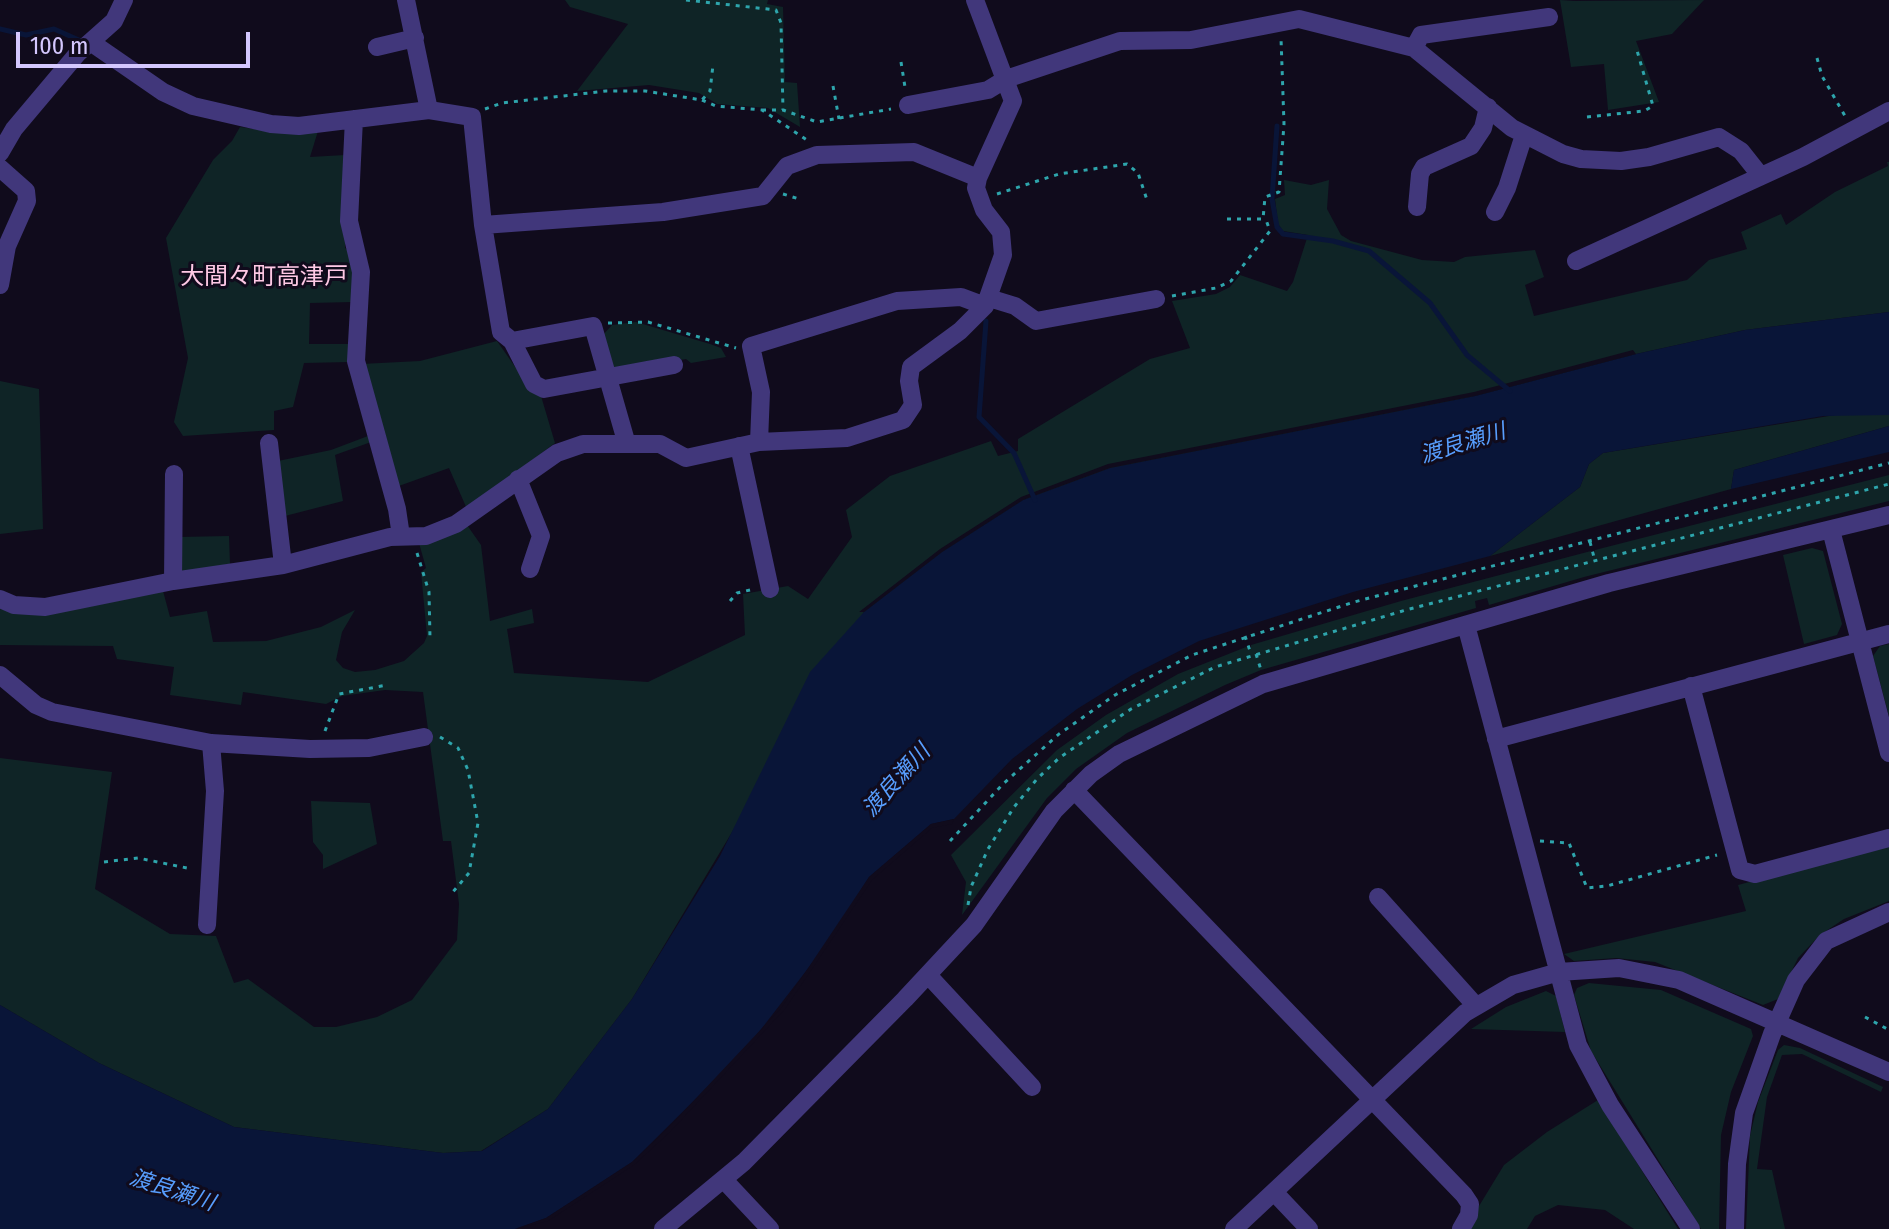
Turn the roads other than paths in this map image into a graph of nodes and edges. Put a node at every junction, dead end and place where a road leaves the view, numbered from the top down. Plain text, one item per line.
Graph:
1 (124, 0) edge
2 (406, 0) edge
3 (975, 0) edge
4 (1293, 0) edge
5 (1549, 17) dead end
6 (1299, 19) junction
7 (415, 38) junction
8 (92, 43) junction
9 (377, 47) dead end
10 (1414, 48) junction
11 (1006, 79) junction
12 (908, 105) road end
13 (1488, 107) junction
14 (429, 110) junction
15 (1889, 111) edge
16 (354, 119) junction
17 (1524, 135) junction
18 (0, 153) edge
19 (0, 168) edge
20 (1760, 175) junction
21 (978, 178) junction
22 (1417, 207) dead end
23 (1495, 212) dead end
24 (483, 225) junction
25 (1576, 261) dead end
26 (0, 285) edge
27 (1156, 299) road end
28 (987, 302) junction
29 (512, 341) junction
30 (674, 365) dead end
31 (609, 377) junction
32 (626, 441) junction
33 (759, 442) junction
34 (269, 443) dead end
35 (739, 446) junction
36 (174, 474) dead end
37 (518, 479) junction
38 (1889, 515) edge
39 (1831, 530) junction
40 (408, 536) junction
41 (283, 565) junction
42 (530, 569) dead end
43 (173, 581) junction
44 (770, 588) road end
45 (0, 599) edge
46 (1466, 625) junction
47 (1889, 634) edge
48 (1860, 642) junction
49 (0, 675) edge
50 (1691, 686) junction
51 (424, 737) road end
52 (1496, 739) junction
53 (211, 743) junction
54 (1889, 753) edge
55 (1074, 790) junction
56 (1889, 838) edge
57 (1378, 897) dead end
58 (1889, 912) edge
59 (207, 925) dead end
60 (1559, 972) junction
61 (928, 975) junction
62 (1476, 1006) junction
63 (1777, 1022) junction
64 (1889, 1072) edge
65 (1032, 1087) dead end
66 (1371, 1100) junction
67 (724, 1180) junction
68 (1274, 1192) junction
69 (663, 1229) edge
70 (770, 1229) edge
71 (1234, 1229) edge
72 (1309, 1229) edge
73 (1461, 1229) edge
74 (1691, 1229) edge
75 (1735, 1229) edge

1 - 8 street
2 - 7 street
3 - 11 street
4 - 6 street
5 - 10 street
6 - 10 street
6 - 11 street
7 - 9 street
7 - 14 street
8 - 16 street
8 - 18 street
10 - 13 street
11 - 12 street
11 - 21 street
13 - 17 street
13 - 22 street
14 - 16 street
14 - 24 street
15 - 20 street
16 - 40 street
17 - 20 street
17 - 23 street
19 - 26 street
20 - 25 street
21 - 24 street
21 - 28 street
24 - 29 street
27 - 28 street
28 - 33 street
28 - 33 street
29 - 31 street
29 - 31 street
30 - 31 street
31 - 32 street
32 - 35 street
32 - 37 street
33 - 35 street
34 - 41 street
35 - 44 street
36 - 43 street
37 - 40 street
37 - 42 street
38 - 39 street
39 - 46 street
39 - 48 street
40 - 41 street
41 - 43 street
43 - 45 street
46 - 52 street
46 - 55 street
47 - 48 street
48 - 50 street
48 - 54 street
49 - 53 street
50 - 52 street
50 - 56 street
51 - 53 street
52 - 60 street
53 - 59 street
55 - 61 street
55 - 66 street
57 - 62 street
58 - 63 street
60 - 62 street
60 - 63 street
60 - 74 street
61 - 65 street
61 - 67 street
62 - 66 street
63 - 64 street
63 - 75 street
66 - 68 street
66 - 73 street
67 - 69 street
67 - 70 street
68 - 71 street
68 - 72 street

